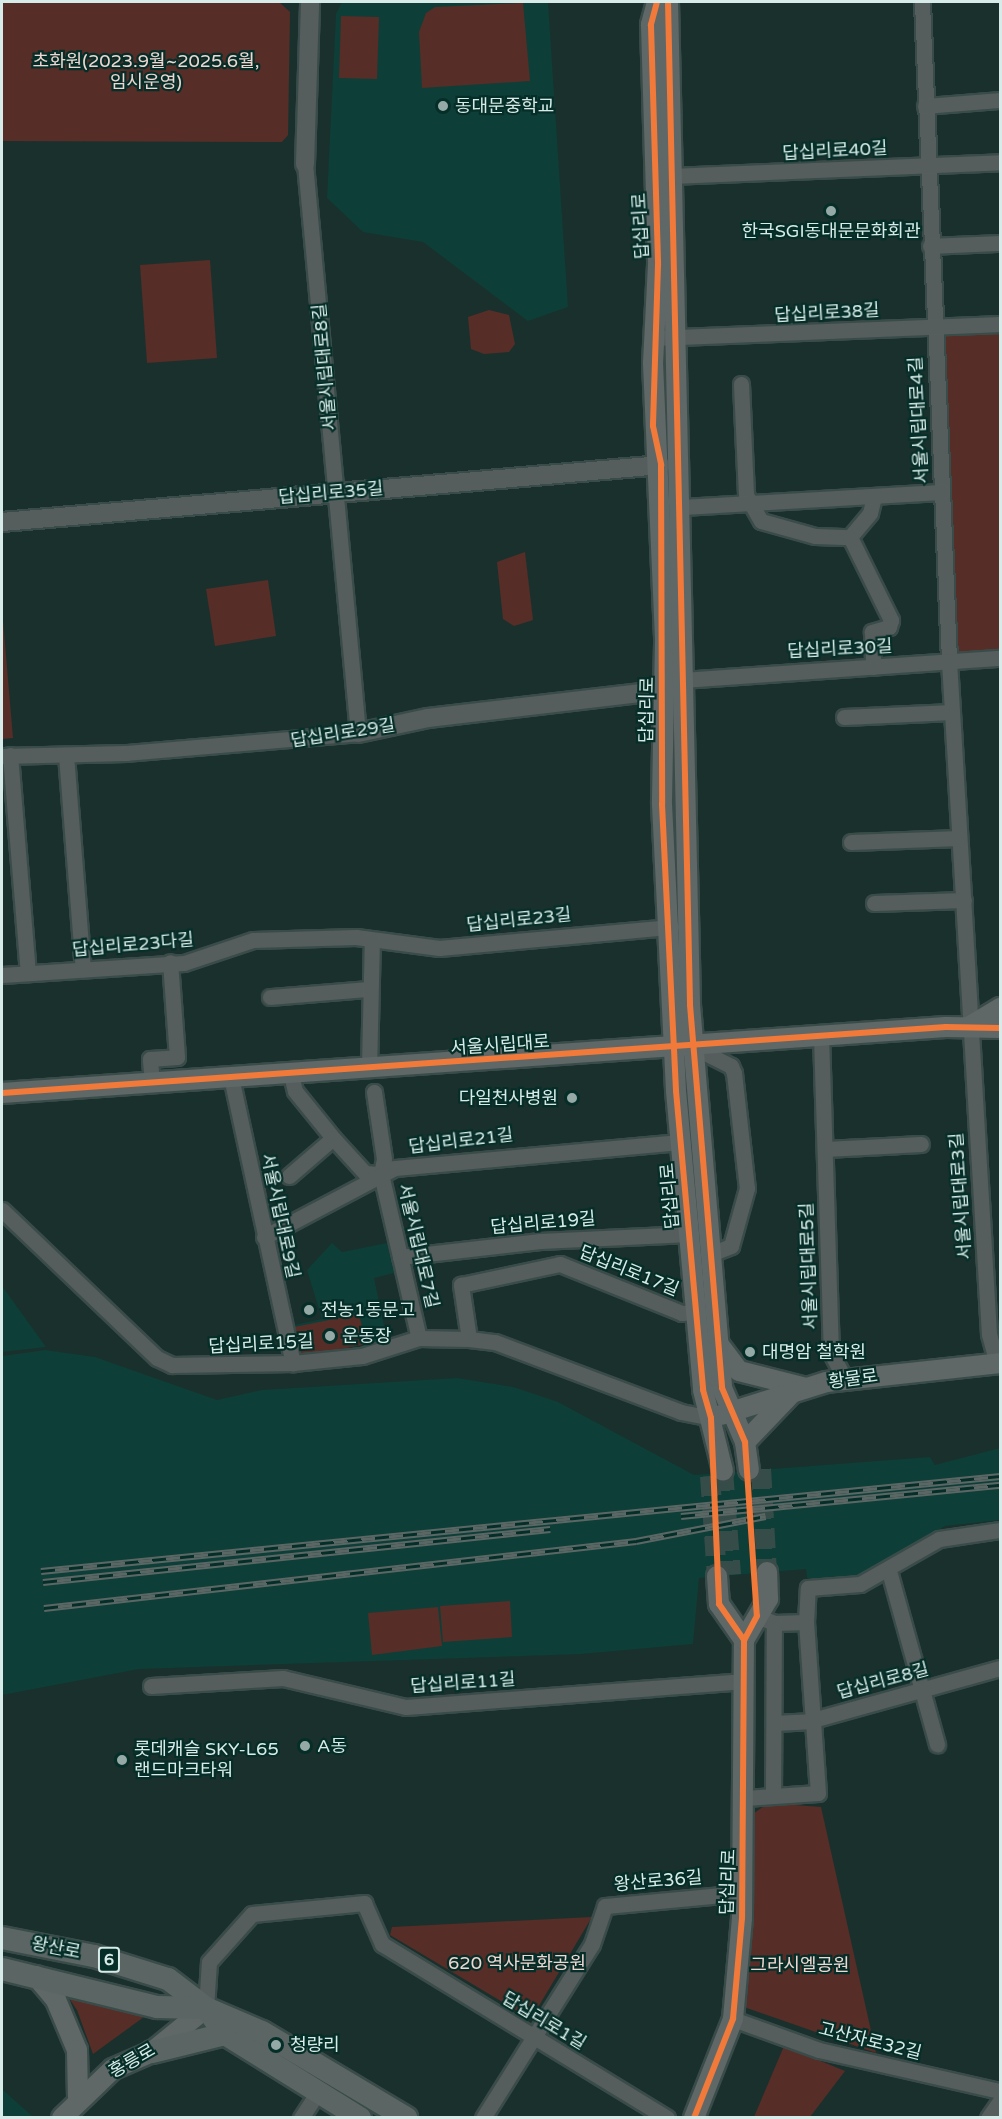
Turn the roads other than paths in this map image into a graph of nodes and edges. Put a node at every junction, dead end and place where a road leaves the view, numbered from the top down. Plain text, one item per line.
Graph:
1 (310, 2) edge
2 (657, 2) edge
3 (668, 2) edge
4 (922, 2) edge
5 (1000, 100) edge
6 (925, 106) junction
7 (1000, 162) edge
8 (305, 164) joint
9 (926, 166) junction
10 (672, 176) junction
11 (1000, 243) edge
12 (930, 246) junction
13 (1000, 324) edge
14 (934, 326) junction
15 (655, 338) junction
16 (678, 338) junction
17 (741, 384) dead end
18 (661, 465) junction
19 (336, 492) junction
20 (942, 492) junction
21 (874, 497) junction
22 (752, 504) junction
23 (681, 507) junction
24 (2, 522) edge
25 (850, 537) junction
26 (1000, 658) edge
27 (949, 661) junction
28 (873, 667) junction
29 (682, 680) junction
30 (662, 687) junction
31 (952, 712) junction
32 (844, 717) dead end
33 (358, 733) junction
34 (6, 755) edge
35 (66, 755) junction
36 (959, 838) junction
37 (851, 842) dead end
38 (964, 900) junction
39 (874, 903) dead end
40 (671, 927) junction
41 (372, 940) junction
42 (170, 962) junction
43 (83, 969) junction
44 (28, 973) junction
45 (2, 975) edge
46 (368, 989) junction
47 (270, 997) dead end
48 (1000, 1008) edge
49 (970, 1026) junction
50 (1000, 1028) edge
51 (821, 1036) junction
52 (683, 1048) junction
53 (369, 1068) junction
54 (291, 1074) junction
55 (231, 1077) junction
56 (152, 1083) junction
57 (374, 1092) dead end
58 (2, 1093) edge
59 (333, 1138) junction
60 (680, 1142) junction
61 (921, 1144) dead end
62 (825, 1149) junction
63 (381, 1174) junction
64 (289, 1176) dead end
65 (2, 1210) edge
66 (689, 1234) junction
67 (264, 1237) junction
68 (710, 1254) junction
69 (400, 1257) junction
70 (696, 1312) junction
71 (419, 1338) junction
72 (469, 1339) junction
73 (719, 1342) junction
74 (293, 1363) junction
75 (999, 1363) edge
76 (845, 1379) junction
77 (799, 1390) junction
78 (732, 1412) junction
79 (711, 1418) junction
80 (761, 1427) junction
81 (745, 1442) junction
82 (717, 1472) tunnel mouth
83 (1000, 1530) edge
84 (889, 1571) junction
85 (761, 1573) tunnel mouth
86 (724, 1576) tunnel mouth
87 (766, 1619) junction
88 (806, 1622) junction
89 (744, 1640) junction
90 (1000, 1668) edge
91 (745, 1681) junction
92 (152, 1686) dead end
93 (923, 1692) junction
94 (809, 1721) junction
95 (774, 1723) junction
96 (938, 1744) dead end
97 (773, 1795) junction
98 (745, 1798) junction
99 (743, 1893) junction
100 (2, 1938) edge
101 (2, 1969) edge
102 (36, 1976) junction
103 (206, 2008) junction
104 (733, 2019) junction
105 (225, 2034) junction
106 (534, 2038) junction
107 (152, 2052) junction
108 (1000, 2091) edge
109 (318, 2092) junction
110 (78, 2097) junction
111 (1000, 2101) edge
112 (62, 2118) edge
113 (301, 2118) edge
114 (360, 2118) edge
115 (406, 2118) edge
116 (483, 2118) edge
117 (667, 2118) edge
118 (694, 2118) edge
119 (988, 2118) edge

1 - 8 street, 서울시립대로8길
2 - 15 main road, 답십리로
3 - 10 main road, 답십리로
4 - 6 street, 서울시립대로4길
5 - 6 street
6 - 9 street, 서울시립대로4길
7 - 9 street, 답십리로40길
8 - 19 street, 서울시립대로8길
9 - 10 street, 답십리로40길
9 - 12 street, 서울시립대로4길
10 - 16 main road, 답십리로
11 - 12 street
12 - 14 street, 서울시립대로4길
13 - 14 street, 답십리로38길
14 - 16 street, 답십리로38길
14 - 20 street, 서울시립대로4길
15 - 16 street, 답십리로38길
15 - 18 main road, 답십리로
16 - 23 main road, 답십리로
17 - 22 street
18 - 19 street, 답십리로35길
18 - 30 main road, 답십리로
19 - 24 street, 답십리로35길
19 - 33 street, 서울시립대로8길
20 - 21 street
20 - 27 street, 서울시립대로4길
21 - 22 street
21 - 25 street
22 - 23 street
22 - 25 street
23 - 29 main road, 답십리로
25 - 28 street
26 - 27 street, 답십리로30길
27 - 28 street, 답십리로30길
27 - 31 street, 서울시립대로4길
28 - 29 street, 답십리로30길
29 - 30 street, 답십리로29길
29 - 52 main road, 답십리로
30 - 33 street, 답십리로29길
30 - 40 main road, 답십리로
31 - 32 street
31 - 36 street, 서울시립대로4길
33 - 35 street, 답십리로29길
34 - 35 street, 답십리로29길
34 - 44 street
35 - 43 street
36 - 37 street
36 - 38 street, 서울시립대로4길
38 - 39 street
38 - 49 street, 서울시립대로4길
40 - 41 street, 답십리로23길
40 - 52 main road, 답십리로
41 - 42 street, 답십리로23다길
41 - 46 street
42 - 43 street, 답십리로23다길
42 - 56 street
43 - 44 street, 답십리로23다길
44 - 45 street, 답십리로23다길
46 - 47 street
46 - 53 street
48 - 49 main road, 서울시립대로
49 - 50 main road, 서울시립대로
49 - 51 main road, 서울시립대로
49 - 75 street, 서울시립대로3길
51 - 52 main road, 서울시립대로
51 - 62 street, 서울시립대로5길
52 - 53 main road, 서울시립대로
52 - 60 main road, 답십리로
52 - 68 main road, 답십리로
52 - 68 street
53 - 54 main road, 서울시립대로
54 - 55 main road, 서울시립대로
54 - 59 street
55 - 56 main road, 서울시립대로
55 - 67 street, 서울시립대로9길
56 - 58 main road, 서울시립대로
57 - 63 street, 서울시립대로7길
59 - 63 street
59 - 64 street
60 - 63 street, 답십리로21길
60 - 66 main road, 답십리로
61 - 62 street
62 - 76 street, 서울시립대로5길
63 - 67 street
63 - 69 street, 서울시립대로7길
65 - 74 street, 답십리로15길
66 - 69 street, 답십리로19길
66 - 70 main road, 답십리로
67 - 74 street, 서울시립대로9길
68 - 73 main road, 답십리로
69 - 71 street, 서울시립대로7길
70 - 72 street, 답십리로17길
70 - 79 main road, 답십리로
71 - 72 street, 답십리로15길
71 - 74 street, 답십리로15길
72 - 79 street, 답십리로15길
73 - 77 main road
73 - 78 main road, 답십리로
75 - 76 main road, 황물로
76 - 77 main road, 황물로
77 - 78 main road, 황물로
77 - 80 main road
78 - 79 main road, 황물로
78 - 81 main road, 답십리로
79 - 82 main road, 답십리로
80 - 81 main road
80 - 81 main road, 답십리로
83 - 84 street
84 - 88 street
84 - 93 street
85 - 87 main road, 답십리로
86 - 89 main road
87 - 88 street
87 - 89 main road, 답십리로
87 - 95 street
88 - 94 street
89 - 91 main road, 답십리로
90 - 93 street, 답십리로8길
91 - 92 street, 답십리로11길
91 - 98 main road, 답십리로
93 - 94 street, 답십리로8길
93 - 96 street
94 - 95 street, 답십리로8길
94 - 97 street
95 - 97 street
97 - 98 street
98 - 99 main road, 답십리로
99 - 104 main road, 답십리로
99 - 106 street, 왕산로36길
100 - 103 main road, 왕산로 / 6
101 - 102 main road, 왕산로 / 6
102 - 103 main road, 왕산로 / 6
102 - 110 main road
103 - 105 main road, 왕산로 / 6
103 - 106 street, 답십리로1길
103 - 107 main road, 홍릉로
103 - 115 main road, 왕산로 / 6
104 - 108 street, 고산자로32길
104 - 118 main road, 답십리로
105 - 107 main road
105 - 109 main road, 왕산로 / 6
106 - 116 street, 왕산로36길
106 - 117 street, 답십리로1길
107 - 110 main road, 홍릉로
109 - 113 street
109 - 114 main road, 왕산로 / 6
110 - 112 main road, 홍릉로
111 - 119 street

